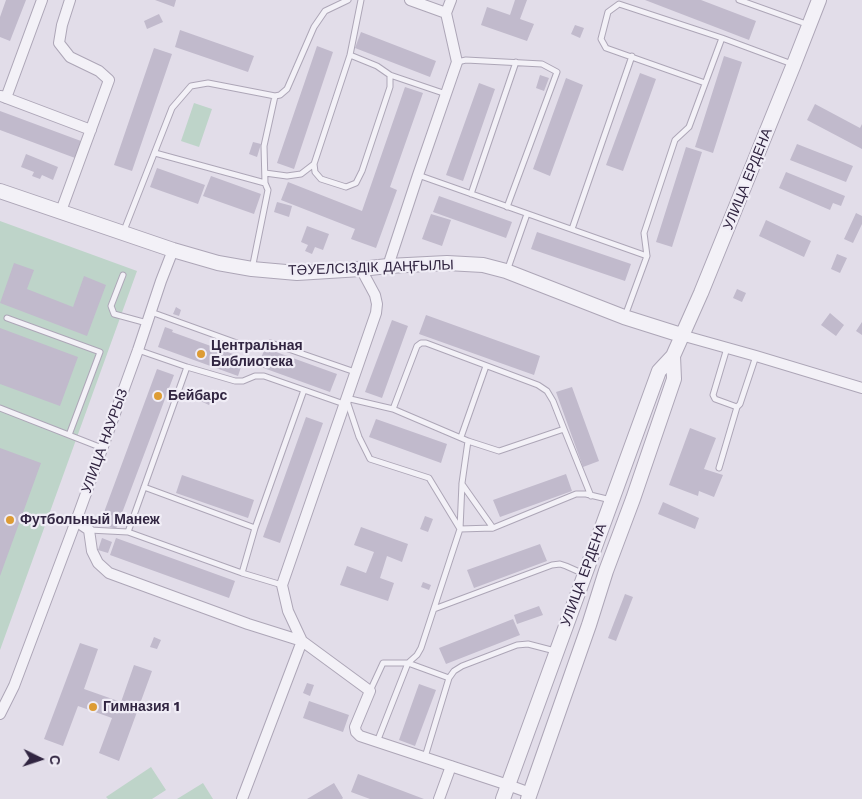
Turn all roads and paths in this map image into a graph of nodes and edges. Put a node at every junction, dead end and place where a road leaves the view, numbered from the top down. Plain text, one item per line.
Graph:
1 (42, 0) edge
2 (70, 0) edge
3 (348, 0) edge
4 (361, 0) edge
5 (410, 0) edge
6 (451, 0) edge
7 (739, 0) edge
8 (819, 0) edge
9 (446, 13) junction
10 (809, 25) junction
11 (722, 38) junction
12 (350, 55) junction
13 (632, 56) junction
14 (457, 62) junction
15 (516, 62) junction
16 (794, 64) junction
17 (390, 75) junction
18 (705, 83) junction
19 (446, 94) junction
20 (275, 96) junction
21 (3, 97) edge
22 (91, 130) junction
23 (155, 153) junction
24 (314, 164) junction
25 (265, 172) junction
26 (418, 175) junction
27 (265, 183) junction
28 (0, 191) edge
29 (472, 194) junction
30 (507, 207) junction
31 (61, 212) junction
32 (526, 214) junction
33 (572, 229) junction
34 (123, 233) junction
35 (173, 250) junction
36 (647, 256) junction
37 (388, 266) junction
38 (252, 269) junction
39 (361, 269) junction
40 (506, 271) junction
41 (123, 275) dead end
42 (151, 312) junction
43 (624, 317) junction
44 (7, 318) dead end
45 (147, 323) junction
46 (682, 335) junction
47 (727, 348) junction
48 (138, 350) junction
49 (673, 356) junction
50 (756, 356) junction
51 (486, 366) junction
52 (187, 367) junction
53 (355, 372) junction
54 (862, 388) edge
55 (304, 390) junction
56 (345, 401) junction
57 (738, 407) junction
58 (0, 408) edge
59 (393, 409) junction
60 (564, 429) junction
61 (69, 435) junction
62 (461, 438) junction
63 (468, 441) junction
64 (102, 448) junction
65 (719, 468) dead end
66 (462, 484) junction
67 (144, 487) junction
68 (591, 496) junction
69 (612, 500) junction
70 (76, 521) junction
71 (255, 528) junction
72 (493, 528) junction
73 (89, 530) junction
74 (460, 530) junction
75 (128, 532) junction
76 (242, 573) junction
77 (584, 574) junction
78 (282, 585) junction
79 (434, 609) junction
80 (302, 641) junction
81 (556, 652) junction
82 (408, 663) junction
83 (449, 678) junction
84 (370, 691) junction
85 (0, 714) edge
86 (377, 742) junction
87 (425, 757) junction
88 (451, 766) junction
89 (508, 785) junction
90 (529, 796) edge
91 (242, 799) edge
92 (439, 799) edge
93 (503, 799) edge

1 - 21 street
2 - 22 street
3 - 20 lane
4 - 12 lane
5 - 9 street
6 - 9 street
7 - 10 lane
8 - 10 street, УЛИЦА ЕРДЕНА
9 - 14 street
10 - 16 street, УЛИЦА ЕРДЕНА
11 - 13 lane
11 - 16 lane
11 - 18 lane
12 - 17 lane
12 - 24 lane
13 - 18 lane
13 - 33 lane
14 - 15 lane
14 - 19 street
15 - 29 lane
15 - 30 lane
16 - 46 street, УЛИЦА ЕРДЕНА
17 - 19 lane
17 - 24 lane
18 - 36 lane
19 - 26 street
20 - 23 lane
20 - 25 lane
21 - 22 street
22 - 31 street
23 - 27 lane
23 - 34 lane
24 - 25 lane
25 - 27 lane
26 - 29 lane
26 - 37 street
27 - 38 lane
28 - 31 street, ТӘУЕЛСІЗДІК ДАҢҒЫЛЫ
29 - 30 lane
30 - 32 lane
31 - 34 street, ТӘУЕЛСІЗДІК ДАҢҒЫЛЫ
32 - 33 lane
32 - 40 lane
33 - 36 lane
34 - 35 street, ТӘУЕЛСІЗДІК ДАҢҒЫЛЫ
35 - 38 street, ТӘУЕЛСІЗДІК ДАҢҒЫЛЫ
35 - 42 street, УЛИЦА НАУРЫЗ
36 - 43 lane
37 - 39 street, ТӘУЕЛСІЗДІК ДАҢҒЫЛЫ
37 - 40 street, ТӘУЕЛСІЗДІК ДАҢҒЫЛЫ
38 - 39 street, ТӘУЕЛСІЗДІК ДАҢҒЫЛЫ
39 - 53 street
40 - 43 street, ТӘУЕЛСІЗДІК ДАҢҒЫЛЫ
41 - 45 lane
42 - 45 street, УЛИЦА НАУРЫЗ
42 - 53 lane
43 - 46 street, ТӘУЕЛСІЗДІК ДАҢҒЫЛЫ
44 - 61 lane
45 - 48 street, УЛИЦА НАУРЫЗ
46 - 47 street
46 - 49 street, УЛИЦА ЕРДЕНА
47 - 50 street
47 - 57 lane
48 - 52 lane
48 - 64 street, УЛИЦА НАУРЫЗ
49 - 69 street, УЛИЦА ЕРДЕНА
49 - 90 street, УЛИЦА ЕРДЕНА
50 - 54 street
50 - 57 lane
51 - 59 lane
51 - 60 lane
51 - 62 lane
52 - 55 lane
52 - 67 lane
53 - 56 street
55 - 56 lane
55 - 71 lane
56 - 59 lane
56 - 74 lane
56 - 78 street
57 - 65 lane
58 - 61 lane
59 - 62 lane
60 - 63 lane
60 - 68 lane
61 - 64 lane
62 - 63 lane
63 - 66 lane
64 - 70 street, УЛИЦА НАУРЫЗ
66 - 72 lane
66 - 74 lane
67 - 71 lane
67 - 75 lane
68 - 69 lane
68 - 72 lane
69 - 77 street, УЛИЦА ЕРДЕНА
70 - 73 street
70 - 85 street, УЛИЦА НАУРЫЗ
71 - 76 lane
72 - 74 lane
73 - 75 lane
73 - 80 street
74 - 79 lane
75 - 76 lane
76 - 78 lane
77 - 79 lane
77 - 81 street, УЛИЦА ЕРДЕНА
78 - 80 street
79 - 82 lane
80 - 84 street
80 - 91 street
81 - 83 lane
81 - 89 street, УЛИЦА ЕРДЕНА
82 - 83 lane
82 - 84 lane
82 - 86 lane
83 - 87 lane
84 - 86 street
86 - 87 street
87 - 88 street
88 - 89 street
88 - 92 street
89 - 90 street
89 - 93 street, УЛИЦА ЕРДЕНА

